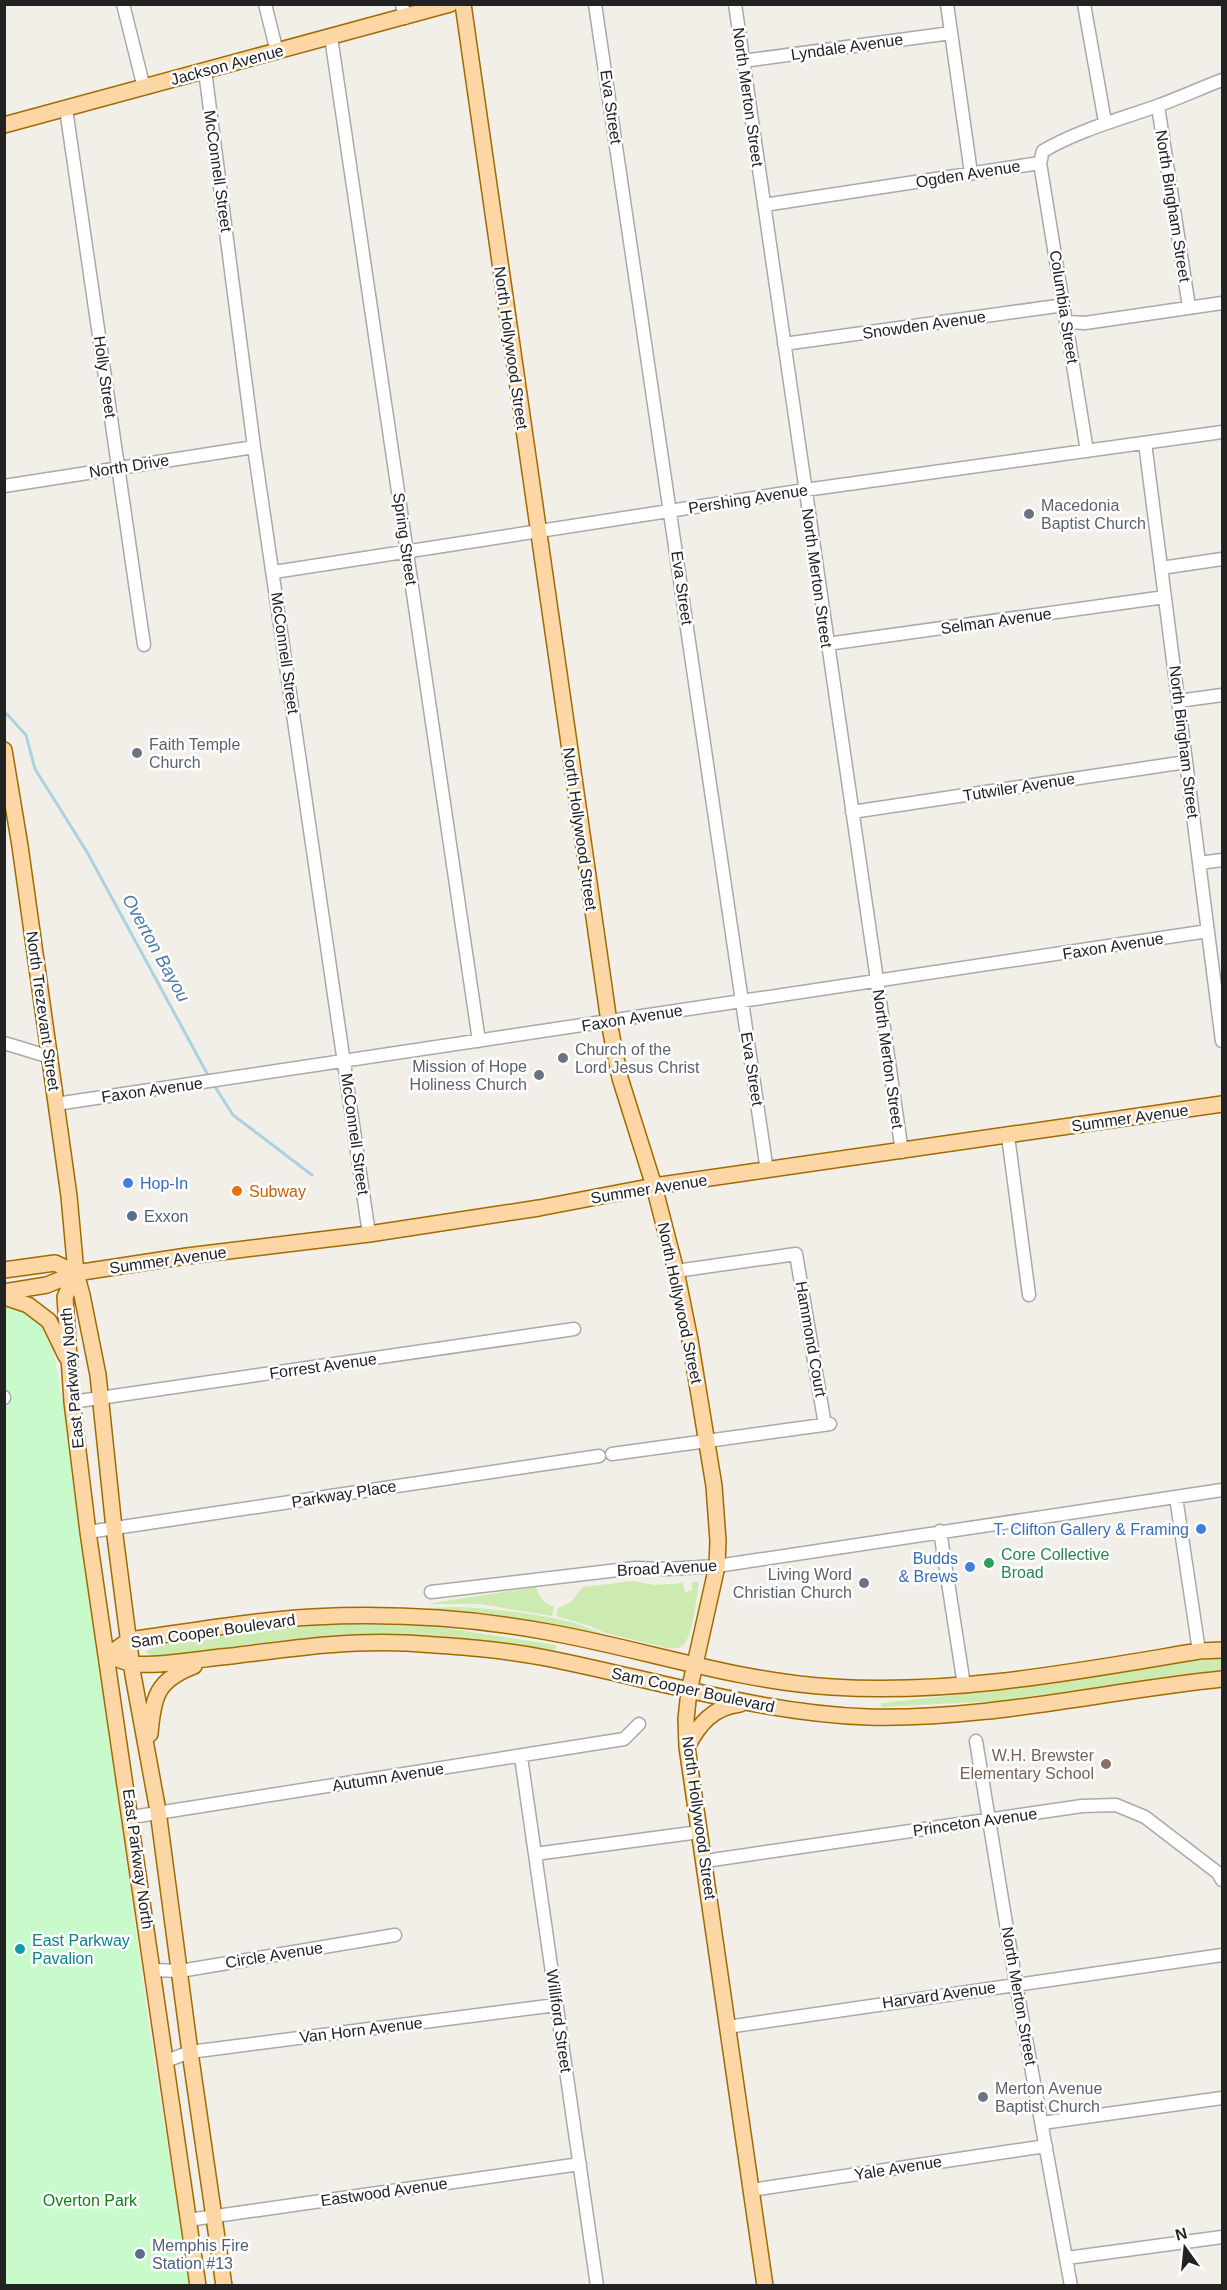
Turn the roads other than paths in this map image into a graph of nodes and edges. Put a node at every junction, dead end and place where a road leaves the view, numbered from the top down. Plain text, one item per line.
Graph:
1 (123, 4) edge
2 (265, 4) edge
3 (450, 4) edge
4 (463, 4) edge
5 (596, 4) edge
6 (735, 4) edge
7 (947, 4) edge
8 (1084, 4) edge
9 (404, 11) edge
10 (951, 33) junction
11 (331, 37) junction
12 (277, 52) junction
13 (743, 61) junction
14 (205, 71) junction
15 (1222, 80) edge
16 (144, 88) junction
17 (1158, 106) junction
18 (66, 109) junction
19 (1105, 122) junction
20 (4, 126) edge
21 (1040, 163) junction
22 (971, 173) junction
23 (764, 205) junction
24 (1222, 303) edge
25 (1064, 305) junction
26 (1190, 307) junction
27 (1067, 322) junction
28 (783, 344) junction
29 (1222, 432) edge
30 (1145, 443) junction
31 (254, 447) junction
32 (1087, 451) junction
33 (118, 468) junction
34 (4, 486) edge
35 (804, 490) junction
36 (671, 511) junction
37 (537, 531) junction
38 (407, 551) junction
39 (1222, 559) edge
40 (1161, 568) junction
41 (273, 572) junction
42 (1165, 597) junction
43 (827, 644) junction
44 (144, 645) dead end
45 (1222, 694) edge
46 (1178, 701) junction
47 (4, 750) edge
48 (1186, 762) junction
49 (7, 774) edge
50 (852, 812) junction
51 (1222, 860) edge
52 (1199, 863) junction
53 (1208, 931) junction
54 (877, 982) junction
55 (742, 1001) junction
56 (609, 1022) junction
57 (479, 1041) junction
58 (1222, 1041) edge
59 (4, 1043) edge
60 (50, 1057) junction
61 (345, 1062) junction
62 (56, 1104) junction
63 (1222, 1104) edge
64 (1008, 1136) junction
65 (902, 1152) junction
66 (767, 1171) junction
67 (654, 1186) junction
68 (369, 1234) junction
69 (4, 1270) edge
70 (676, 1271) junction
71 (76, 1273) junction
72 (4, 1292) edge
73 (1029, 1295) dead end
74 (4, 1297) edge
75 (573, 1329) dead end
76 (69, 1361) junction
77 (100, 1399) junction
78 (72, 1402) junction
79 (707, 1442) junction
80 (612, 1454) dead end
81 (599, 1456) dead end
82 (1222, 1490) edge
83 (1176, 1497) junction
84 (114, 1528) junction
85 (940, 1531) junction
86 (88, 1532) junction
87 (717, 1566) junction
88 (431, 1592) dead end
89 (129, 1640) junction
90 (1222, 1650) edge
91 (1199, 1651) junction
92 (108, 1655) junction
93 (216, 1657) junction
94 (132, 1664) junction
95 (695, 1664) junction
96 (1222, 1679) edge
97 (964, 1685) junction
98 (689, 1691) junction
99 (751, 1703) junction
100 (639, 1724) dead end
101 (976, 1741) dead end
102 (687, 1747) junction
103 (148, 1755) junction
104 (521, 1757) junction
105 (158, 1811) junction
106 (132, 1817) junction
107 (990, 1820) junction
108 (699, 1832) junction
109 (535, 1854) junction
110 (705, 1861) junction
111 (1222, 1880) edge
112 (395, 1935) dead end
113 (1222, 1954) edge
114 (153, 1970) junction
115 (180, 1971) junction
116 (1016, 1984) junction
117 (556, 2005) junction
118 (727, 2027) junction
119 (190, 2052) junction
120 (166, 2061) junction
121 (1222, 2098) edge
122 (1042, 2123) junction
123 (1046, 2146) junction
124 (580, 2164) junction
125 (751, 2190) junction
126 (213, 2216) junction
127 (188, 2220) junction
128 (1222, 2237) edge
129 (1067, 2258) junction
130 (198, 2286) edge
131 (224, 2286) edge
132 (597, 2286) edge
133 (765, 2286) edge
134 (1071, 2286) edge

1 - 16 street
2 - 12 street
3 - 9 main road, Jackson Avenue
4 - 37 main road, North Hollywood Street
5 - 36 street, Eva Street
6 - 13 street, North Merton Street
7 - 10 street
8 - 19 street
9 - 11 main road, Jackson Avenue
10 - 13 street, Lyndale Avenue
10 - 22 street
11 - 12 main road, Jackson Avenue
11 - 38 street, Spring Street
12 - 14 main road, Jackson Avenue
13 - 23 street, North Merton Street
14 - 16 main road, Jackson Avenue
14 - 31 street, McConnell Street
15 - 17 street, Ogden Avenue
16 - 18 main road, Jackson Avenue
17 - 19 street, Ogden Avenue
17 - 26 street, North Bingham Street
18 - 20 main road, Jackson Avenue
18 - 33 street, Holly Street
19 - 21 street, Ogden Avenue
21 - 22 street, Ogden Avenue
21 - 25 street, Columbia Street
22 - 23 street, Ogden Avenue
23 - 28 street, North Merton Street
24 - 26 street
25 - 27 street, Columbia Street
25 - 28 street, Snowden Avenue
26 - 27 street
27 - 32 street, Columbia Street
28 - 35 street, North Merton Street
29 - 30 street, Pershing Avenue
30 - 32 street, Pershing Avenue
30 - 40 street, North Bingham Street
31 - 33 street, North Drive
31 - 41 street, McConnell Street
32 - 35 street, Pershing Avenue
33 - 34 street, North Drive
33 - 44 street, Holly Street
35 - 36 street, Pershing Avenue
35 - 43 street, North Merton Street
36 - 37 street, Pershing Avenue
36 - 55 street, Eva Street
37 - 38 street, Pershing Avenue
37 - 56 main road, North Hollywood Street
38 - 41 street, Pershing Avenue
38 - 57 street, Spring Street
39 - 40 street
40 - 42 street, North Bingham Street
41 - 61 street, McConnell Street
42 - 43 street, Selman Avenue
42 - 46 street, North Bingham Street
43 - 50 street, North Merton Street
45 - 46 street
46 - 48 street, North Bingham Street
47 - 49 main road, North Trezevant Street
48 - 50 street, Tutwiler Avenue
48 - 52 street, North Bingham Street
49 - 60 main road, North Trezevant Street
50 - 54 street, North Merton Street
51 - 52 street
52 - 53 street, North Bingham Street
53 - 54 street, Faxon Avenue
53 - 58 street, North Bingham Street
54 - 55 street, Faxon Avenue
54 - 65 street, North Merton Street
55 - 56 street, Faxon Avenue
55 - 66 street, Eva Street
56 - 57 street, Faxon Avenue
56 - 67 main road, North Hollywood Street
57 - 61 street, Faxon Avenue
59 - 60 street
60 - 62 main road, North Trezevant Street
61 - 62 street, Faxon Avenue
61 - 68 street, McConnell Street
62 - 71 main road, North Trezevant Street
63 - 64 main road, Summer Avenue
64 - 65 main road, Summer Avenue
64 - 73 street
65 - 66 main road, Summer Avenue
66 - 67 main road, Summer Avenue
67 - 68 main road, Summer Avenue
67 - 70 main road, North Hollywood Street
68 - 71 main road, Summer Avenue
69 - 71 main road
70 - 79 main road, North Hollywood Street
70 - 79 street, Hammond Court
71 - 72 main road
71 - 76 main road, East Parkway North
71 - 77 main road, East Parkway North
74 - 76 main road
75 - 77 street, Forrest Avenue
76 - 78 main road, East Parkway North
77 - 78 street, Forrest Avenue
77 - 84 main road, East Parkway North
78 - 86 main road, East Parkway North
79 - 80 street
79 - 87 main road, North Hollywood Street
81 - 84 street, Parkway Place
82 - 83 street, Broad Avenue
83 - 85 street, Broad Avenue
83 - 91 street
84 - 86 street, Parkway Place
84 - 89 main road, East Parkway North
85 - 87 street, Broad Avenue
85 - 97 street
86 - 92 main road, East Parkway North
87 - 88 street, Broad Avenue
87 - 95 main road, North Hollywood Street
89 - 92 main road, Sam Cooper Boulevard
89 - 94 main road, East Parkway North
89 - 95 main road, Sam Cooper Boulevard
90 - 91 main road, Sam Cooper Boulevard
91 - 97 main road, Sam Cooper Boulevard
92 - 94 main road, Sam Cooper Boulevard
92 - 106 main road, East Parkway North
93 - 94 main road, Sam Cooper Boulevard
93 - 98 main road, Sam Cooper Boulevard
93 - 103 main road
94 - 103 main road, East Parkway North
95 - 97 main road, Sam Cooper Boulevard
95 - 98 main road, North Hollywood Street
96 - 99 main road, Sam Cooper Boulevard
98 - 99 main road, Sam Cooper Boulevard
98 - 102 main road, North Hollywood Street
99 - 102 main road
100 - 104 street, Autumn Avenue
101 - 107 street, North Merton Street
102 - 108 main road, North Hollywood Street
103 - 105 main road, East Parkway North
104 - 105 street, Autumn Avenue
104 - 109 street, Williford Street
105 - 106 street, Autumn Avenue
105 - 115 main road, East Parkway North
106 - 114 main road, East Parkway North
107 - 110 street, Princeton Avenue
107 - 111 street, Princeton Avenue
107 - 116 street, North Merton Street
108 - 109 street
108 - 110 main road, North Hollywood Street
109 - 117 street, Williford Street
110 - 118 main road, North Hollywood Street
112 - 115 street, Circle Avenue
113 - 116 street, Harvard Avenue
114 - 115 street, Circle Avenue
114 - 120 main road, East Parkway North
115 - 119 main road, East Parkway North
116 - 118 street, Harvard Avenue
116 - 122 street, North Merton Street
117 - 119 street, Van Horn Avenue
117 - 124 street, Williford Street
118 - 125 main road, North Hollywood Street
119 - 120 street, Van Horn Avenue
119 - 126 main road, East Parkway North
120 - 127 main road, East Parkway North
121 - 122 street
122 - 123 street, North Merton Street
123 - 125 street, Yale Avenue
123 - 129 street, North Merton Street
124 - 126 street, Eastwood Avenue
124 - 132 street, Williford Street
125 - 133 main road, North Hollywood Street
126 - 127 street, Eastwood Avenue
126 - 131 main road, East Parkway North
127 - 130 main road, East Parkway North
128 - 129 street
129 - 134 street, North Merton Street

